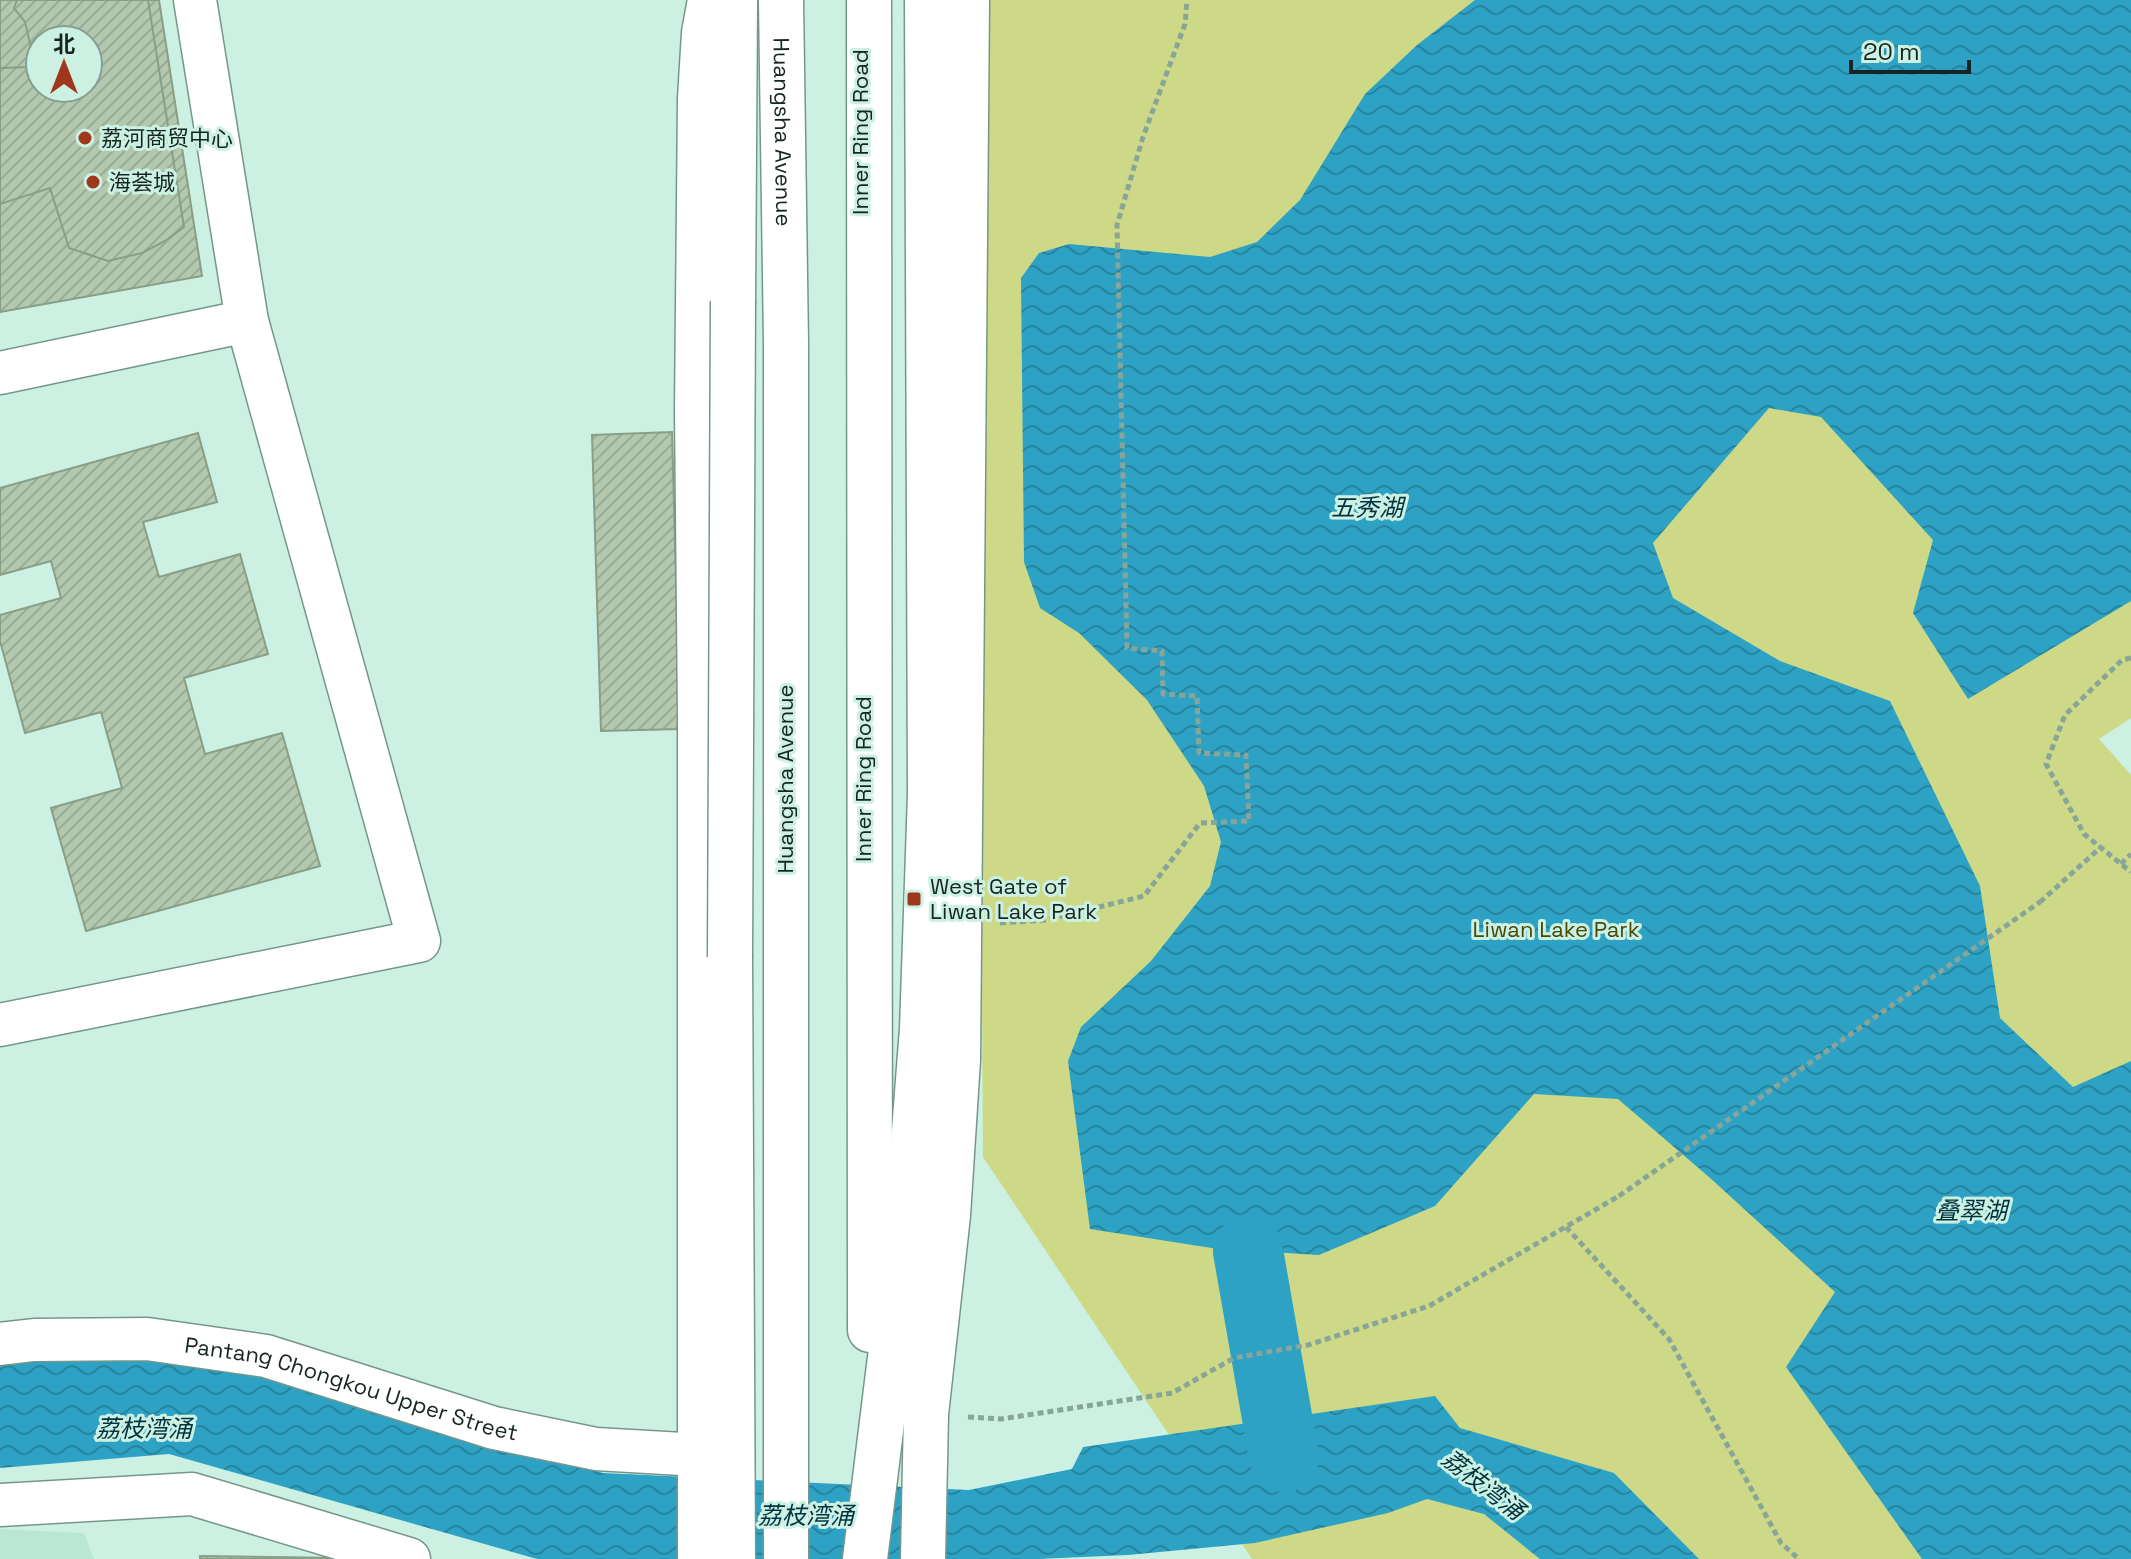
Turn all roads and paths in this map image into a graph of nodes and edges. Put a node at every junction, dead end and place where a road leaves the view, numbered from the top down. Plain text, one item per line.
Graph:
1 (195, 0) edge
2 (710, 0) edge
3 (735, 0) edge
4 (781, 0) edge
5 (789, 0) edge
6 (860, 0) edge
7 (869, 0) edge
8 (927, 0) edge
9 (967, 0) edge
10 (1187, 0) edge
11 (780, 53) junction
12 (247, 321) junction
13 (0, 373) edge
14 (2131, 658) edge
15 (699, 777) junction
16 (785, 779) junction
17 (2101, 847) junction
18 (2131, 854) edge
19 (2121, 864) junction
20 (2131, 872) edge
21 (990, 924) dead end
22 (0, 1025) edge
23 (1566, 1227) junction
24 (0, 1344) edge
25 (926, 1429) junction
26 (700, 1459) junction
27 (0, 1505) edge
28 (409, 1559) edge
29 (700, 1559) edge
30 (733, 1559) edge
31 (786, 1559) edge
32 (793, 1559) edge
33 (866, 1559) edge
34 (923, 1559) edge
35 (1799, 1559) edge

1 - 12 street
2 - 15 main road
3 - 11 main road
3 - 30 main road, bridge
4 - 11 main road, Huangsha Avenue
5 - 32 main road
6 - 33 main road, Inner Ring Road
7 - 33 main road
8 - 33 main road
9 - 25 main road
10 - 21 path
11 - 16 main road, Huangsha Avenue
12 - 13 street
12 - 22 street
14 - 17 path
15 - 16 street
15 - 26 main road
16 - 31 main road, Huangsha Avenue
17 - 19 path
17 - 23 path, bridge
18 - 19 path
19 - 20 path
23 - 25 path
23 - 35 path
24 - 26 street, Pantang Chongkou Upper Street
25 - 34 main road
26 - 29 main road
27 - 28 street

